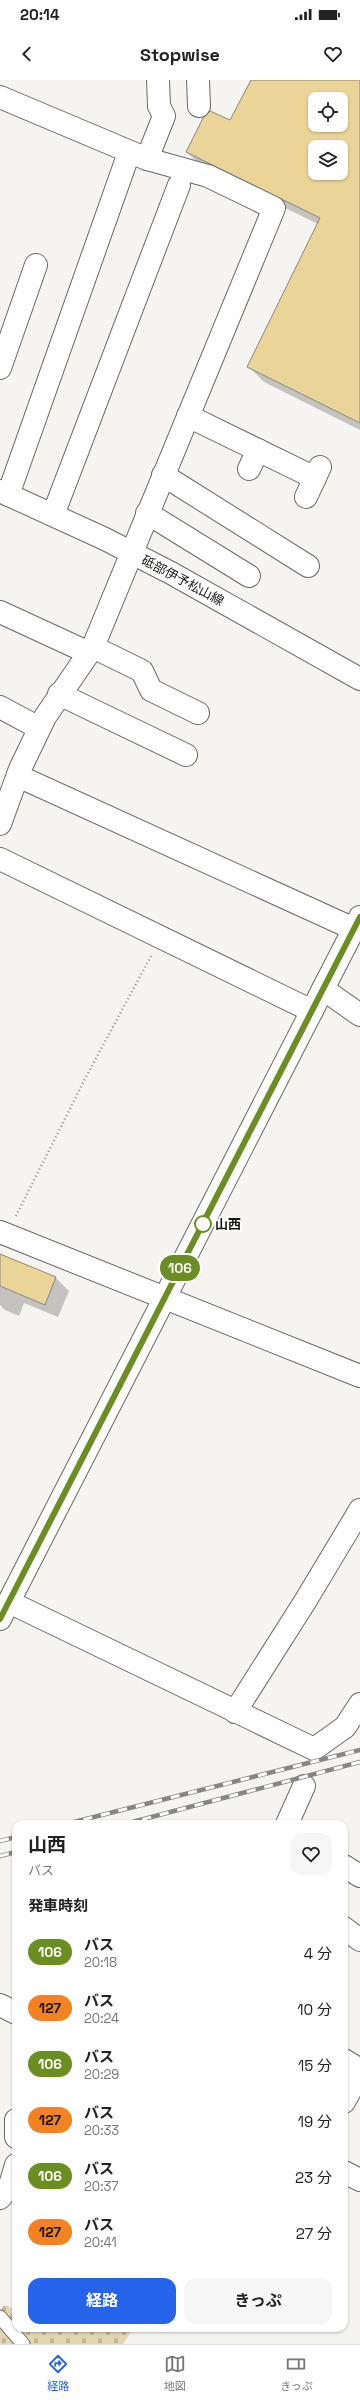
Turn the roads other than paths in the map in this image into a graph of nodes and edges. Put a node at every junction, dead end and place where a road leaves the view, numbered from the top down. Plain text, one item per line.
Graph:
1 (158, 80) edge
2 (198, 80) edge
3 (0, 97) edge
4 (199, 106) dead end
5 (104, 156) dead end
6 (138, 165) junction
7 (179, 185) dead end
8 (36, 265) dead end
9 (0, 368) edge
10 (188, 416) junction
11 (163, 475) junction
12 (314, 481) dead end
13 (4, 493) edge
14 (148, 512) junction
15 (53, 515) junction
16 (131, 552) junction
17 (308, 566) dead end
18 (250, 576) dead end
19 (0, 612) edge
20 (91, 650) junction
21 (360, 679) edge
22 (60, 694) junction
23 (0, 707) edge
24 (198, 713) dead end
25 (39, 728) junction
26 (186, 755) dead end
27 (18, 776) junction
28 (0, 824) edge
29 (0, 859) edge
30 (357, 923) edge
31 (323, 989) junction
32 (312, 1011) junction
33 (360, 1015) edge
34 (3, 1233) edge
35 (165, 1297) junction
36 (360, 1376) edge
37 (360, 1510) edge
38 (4, 1610) edge
39 (360, 1704) edge
40 (235, 1712) junction
41 (304, 1786) dead end
42 (289, 1820) edge
43 (348, 1931) edge
44 (360, 1940) edge
45 (0, 2005) edge
46 (12, 2011) edge
47 (348, 2063) edge
48 (360, 2071) edge
49 (348, 2094) edge
50 (348, 2174) edge
51 (12, 2178) edge
52 (360, 2180) edge
53 (0, 2198) edge
54 (0, 2317) edge
55 (12, 2331) edge
56 (13, 2332) edge
57 (23, 2344) edge

1 - 6 street
2 - 4 street
3 - 6 street
5 - 6 street
6 - 10 street
6 - 13 street
7 - 15 street
8 - 9 street
10 - 11 street
10 - 12 street
11 - 14 street
11 - 17 street
13 - 15 street, 砥部伊予松山線
14 - 16 street
14 - 18 street
15 - 16 street, 砥部伊予松山線
16 - 20 street
16 - 21 street, 砥部伊予松山線
19 - 20 street
20 - 22 street
20 - 24 street
22 - 25 street
22 - 26 street
23 - 25 street
25 - 27 street
27 - 28 street
27 - 30 street
29 - 32 street
30 - 31 street
31 - 32 street
31 - 33 street
32 - 35 street
34 - 35 street
35 - 36 street
35 - 38 street
37 - 40 street
38 - 40 street
39 - 40 street
41 - 42 street
43 - 44 street
45 - 46 street
47 - 48 street
48 - 49 street
50 - 52 street
51 - 53 street
54 - 55 lane
56 - 57 lane

